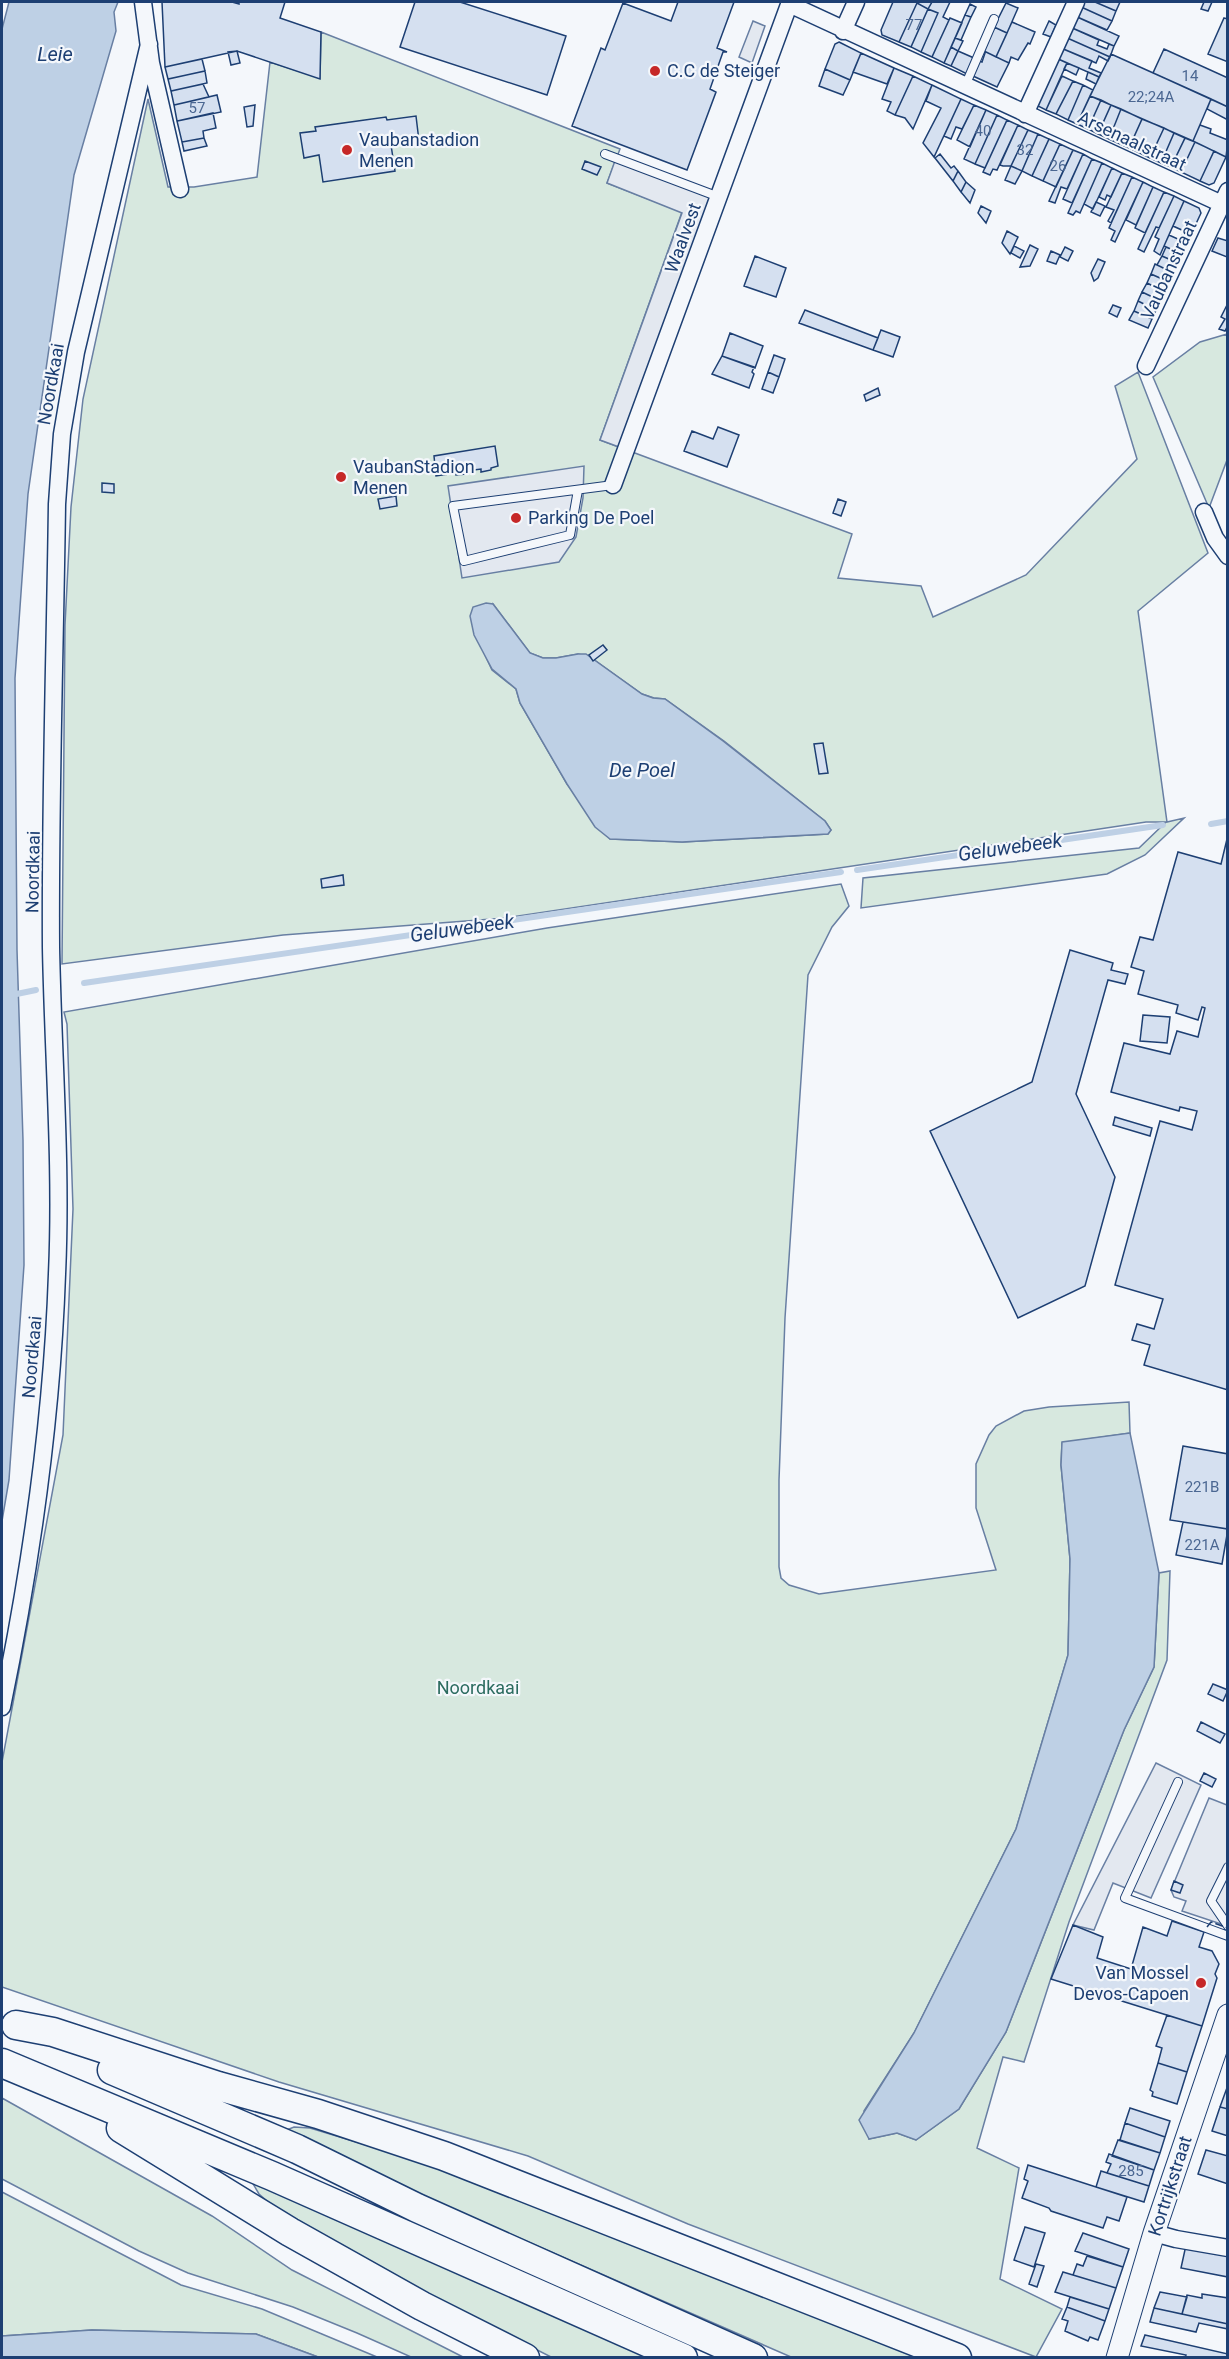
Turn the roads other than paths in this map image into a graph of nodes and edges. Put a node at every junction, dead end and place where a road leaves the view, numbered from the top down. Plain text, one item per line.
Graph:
1 (143, 2) edge
2 (856, 2) edge
3 (1076, 2) edge
4 (789, 3) edge
5 (994, 19) dead end
6 (843, 31) junction
7 (149, 44) junction
8 (965, 86) junction
9 (1025, 114) junction
10 (605, 154) dead end
11 (180, 189) dead end
12 (719, 197) junction
13 (1225, 198) edge
14 (1146, 366) dead end
15 (613, 485) joint
16 (578, 490) junction
17 (1204, 512) dead end
18 (1227, 556) edge
19 (2, 1707) edge
20 (1178, 1782) dead end
21 (1227, 1867) edge
22 (1227, 1932) edge
23 (1227, 2015) edge
24 (9, 2022) edge
25 (2, 2063) edge
26 (62, 2088) junction
27 (1154, 2233) junction
28 (1227, 2248) edge
29 (525, 2358) edge
30 (683, 2358) edge
31 (753, 2358) edge
32 (957, 2358) edge
33 (1117, 2358) edge

1 - 7 street, Noordkaai
2 - 6 street
3 - 9 street
4 - 6 street, Waalvest
4 - 12 street, Waalvest
5 - 8 lane
6 - 8 street, Arsenaalstraat
7 - 11 street, Noordkaai
7 - 19 street, Noordkaai
8 - 9 street, Arsenaalstraat
9 - 13 street, Arsenaalstraat
10 - 12 lane
12 - 15 street, Waalvest
13 - 14 street, Vaubanstraat
15 - 16 lane
16 - 16 lane
17 - 18 street
20 - 22 lane
21 - 22 lane
23 - 27 street, Kortrijkstraat
24 - 31 highway
24 - 32 highway
25 - 26 highway
26 - 29 highway
26 - 30 highway
27 - 28 street
27 - 33 street, Kortrijkstraat

